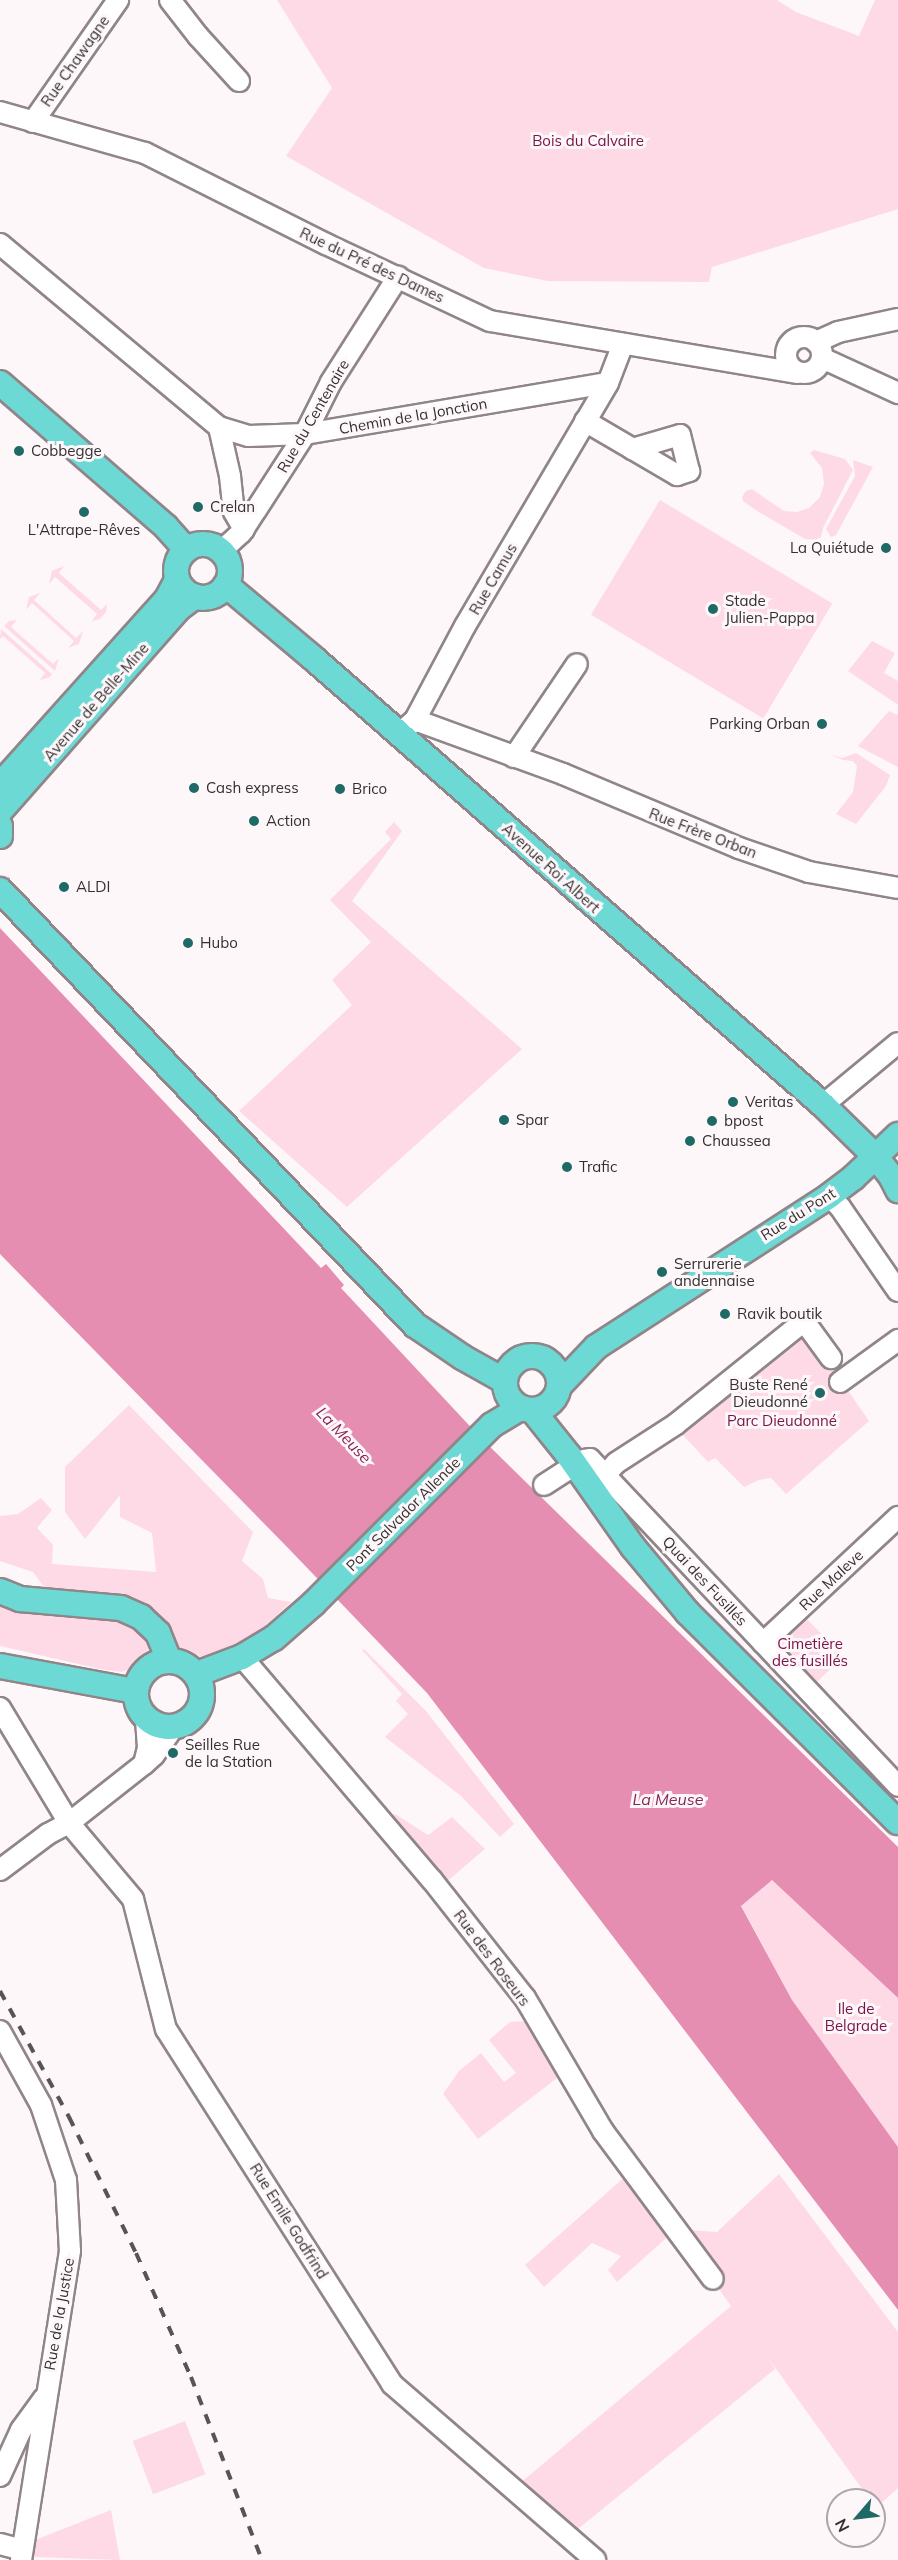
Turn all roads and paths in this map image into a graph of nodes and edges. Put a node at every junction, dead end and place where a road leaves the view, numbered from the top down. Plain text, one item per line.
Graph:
1 (118, 0) edge
2 (170, 0) edge
3 (239, 81) dead end
4 (0, 112) edge
5 (33, 122) junction
6 (0, 244) edge
7 (398, 277) junction
8 (898, 319) edge
9 (623, 344) junction
10 (819, 350) junction
11 (786, 351) junction
12 (758, 365) junction
13 (797, 373) junction
14 (0, 383) edge
15 (608, 383) junction
16 (898, 393) edge
17 (585, 422) junction
18 (219, 427) junction
19 (305, 434) junction
20 (632, 449) dead end
21 (244, 529) junction
22 (186, 549) junction
23 (221, 551) junction
24 (177, 580) junction
25 (226, 585) junction
26 (195, 596) junction
27 (577, 664) dead end
28 (407, 727) junction
29 (514, 757) junction
30 (0, 785) edge
31 (0, 811) edge
32 (0, 826) edge
33 (0, 836) edge
34 (898, 888) edge
35 (2, 889) edge
36 (898, 1042) edge
37 (823, 1105) junction
38 (898, 1135) edge
39 (874, 1155) junction
40 (898, 1190) edge
41 (829, 1196) junction
42 (898, 1291) edge
43 (898, 1340) edge
44 (441, 1341) junction
45 (596, 1347) junction
46 (518, 1360) junction
47 (548, 1360) junction
48 (530, 1397) junction
49 (573, 1462) junction
50 (605, 1475) junction
51 (544, 1485) dead end
52 (898, 1517) edge
53 (0, 1591) edge
54 (764, 1642) junction
55 (242, 1657) junction
56 (169, 1660) junction
57 (5, 1666) edge
58 (197, 1674) junction
59 (135, 1690) junction
60 (0, 1708) edge
61 (146, 1719) junction
62 (173, 1728) junction
63 (144, 1764) junction
64 (898, 1786) edge
65 (898, 1822) edge
66 (69, 1823) junction
67 (0, 1870) edge
68 (0, 1884) edge
69 (0, 2031) edge
70 (713, 2279) dead end
71 (45, 2395) junction
72 (0, 2476) edge
73 (0, 2544) edge
74 (21, 2555) edge
75 (595, 2560) edge

1 - 5 street, Rue Chawagne
2 - 3 street
4 - 5 street, Rue du Pré des Dames
5 - 7 street, Rue du Pré des Dames
6 - 18 street, Chemin de la Jonction
7 - 9 street, Rue du Pré des Dames
7 - 19 street, Rue du Centenaire
8 - 10 street
9 - 12 street, Rue du Pré des Dames
9 - 15 street, Rue Camus
10 - 11 street
10 - 13 street
10 - 16 street
11 - 12 street
11 - 13 street
12 - 13 street, Rue du Pré des Dames
14 - 22 main road
15 - 17 street, Rue Camus
15 - 19 street, Chemin de la Jonction
17 - 20 street
17 - 28 street, Rue Camus
18 - 19 street, Chemin de la Jonction
18 - 21 street
19 - 21 street, Rue du Centenaire
21 - 23 street, Rue du Centenaire
22 - 23 main road
22 - 24 main road
23 - 25 main road
24 - 26 main road
24 - 30 main road, Avenue de Belle-Mine
25 - 26 main road
25 - 28 main road, Avenue Roi Albert
26 - 31 main road, Avenue de Belle-Mine
27 - 29 street
28 - 29 street, Rue Frère Orban
28 - 37 main road, Avenue Roi Albert
29 - 34 street, Rue Frère Orban
32 - 33 main road
35 - 44 main road
36 - 37 street
37 - 39 main road, Avenue Roi Albert
38 - 39 main road, Rue du Pont
39 - 40 main road, Avenue Roi Albert
39 - 41 main road, Rue du Pont
41 - 42 street
41 - 45 main road, Rue du Pont
43 - 50 street
44 - 46 main road, Rue du Pont
44 - 48 main road
45 - 47 main road, Rue du Pont
45 - 48 main road, Rue du Pont
46 - 47 main road, Rue du Pont
46 - 48 main road
47 - 48 main road
48 - 49 main road
48 - 55 main road, Pont Salvador Allende
49 - 50 street, Quai des Fusillés
49 - 51 street
49 - 65 main road
50 - 54 street, Quai des Fusillés
52 - 54 street, Rue Maleve
53 - 56 main road
54 - 64 street, Quai des Fusillés
55 - 58 main road, Pont Salvador Allende
55 - 70 street, Rue des Roseurs
56 - 58 main road
56 - 59 main road
57 - 59 main road
58 - 62 main road
59 - 61 main road
60 - 66 street, Rue Emile Godfrind
61 - 62 main road
61 - 63 street
62 - 63 street
63 - 66 street
66 - 67 street
66 - 68 street
66 - 75 street, Rue Emile Godfrind
69 - 71 street, Rue de la Justice
71 - 72 street, Rue de la Justice
71 - 74 street, Rue de la Justice
73 - 74 street, Rue de la Justice

